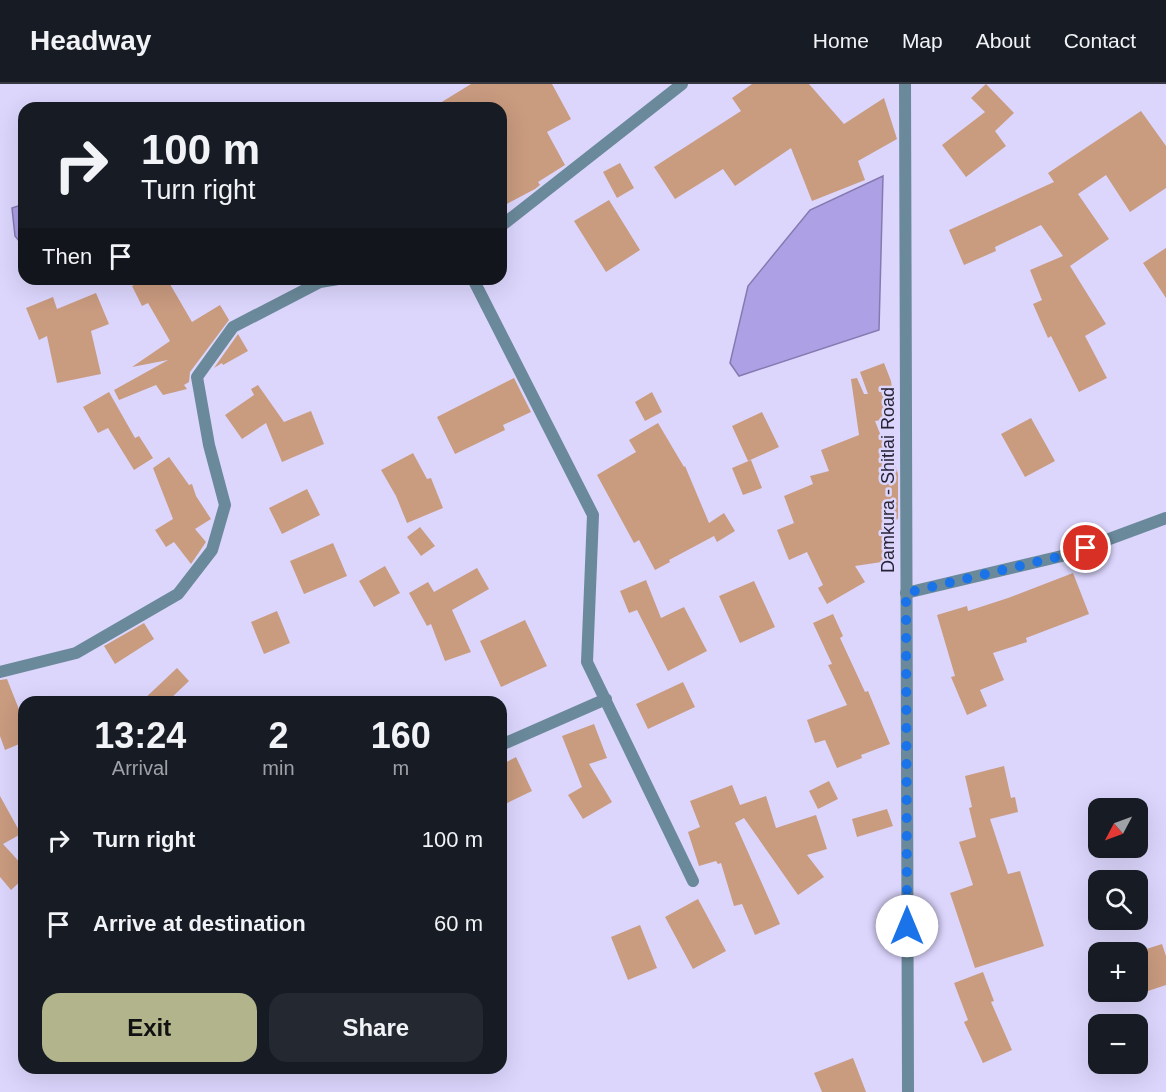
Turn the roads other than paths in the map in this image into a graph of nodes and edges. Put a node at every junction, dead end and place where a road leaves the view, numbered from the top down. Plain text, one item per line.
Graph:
1 (682, 84) edge
2 (905, 84) edge
3 (507, 221) edge
4 (314, 285) edge
5 (476, 285) edge
6 (1166, 518) edge
7 (906, 593) junction
8 (0, 672) edge
9 (606, 699) junction
10 (507, 742) edge
11 (693, 881) dead end
12 (908, 1092) edge

1 - 3 street
2 - 7 street, Damkura - Shitlai Road
4 - 8 street
5 - 9 street
6 - 7 street
7 - 12 street, Damkura - Shitlai Road
9 - 10 street
9 - 11 street

